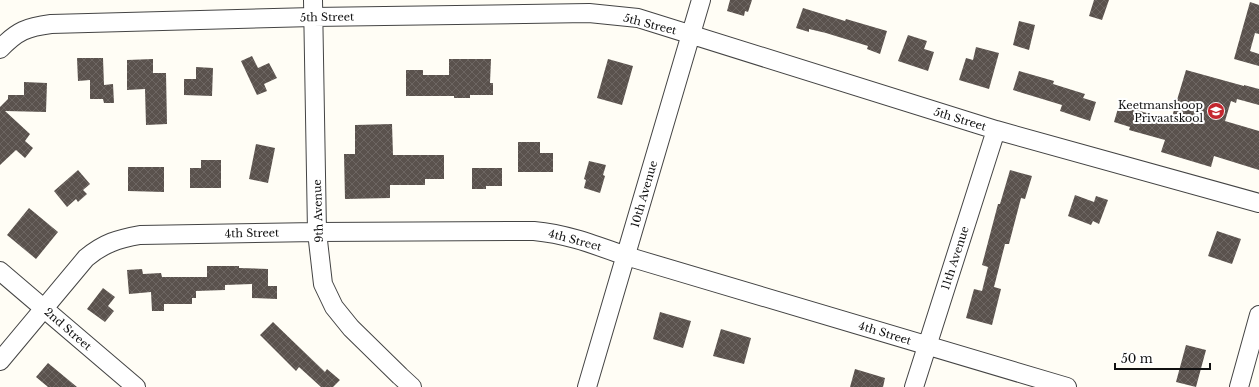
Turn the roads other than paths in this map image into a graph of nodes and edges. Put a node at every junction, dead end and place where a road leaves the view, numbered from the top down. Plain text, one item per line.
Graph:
1 (701, 0) edge
2 (313, 9) edge
3 (691, 34) junction
4 (0, 50) edge
5 (996, 130) junction
6 (1259, 203) edge
7 (317, 232) junction
8 (626, 256) junction
9 (0, 271) edge
10 (45, 308) junction
11 (1259, 315) edge
12 (927, 346) junction
13 (0, 361) edge
14 (136, 387) edge
15 (412, 387) edge
16 (587, 387) edge
17 (914, 387) edge
18 (1067, 387) edge
19 (1240, 387) edge

1 - 3 street, 10th Avenue
2 - 3 street, 5th Street
2 - 4 street, 5th Street
2 - 7 street, 9th Avenue
3 - 5 street, 5th Street
3 - 8 street, 10th Avenue
5 - 6 street, 5th Street
5 - 12 street, 11th Avenue
7 - 8 street, 4th Street
7 - 10 street, 4th Street
7 - 15 street, 9th Avenue
8 - 12 street, 4th Street
8 - 16 street, 10th Avenue
9 - 10 street, 2nd Street
10 - 13 street, 4th Street
10 - 14 street, 2nd Street
11 - 19 street
12 - 17 street, 11th Avenue
12 - 18 street, 4th Street

